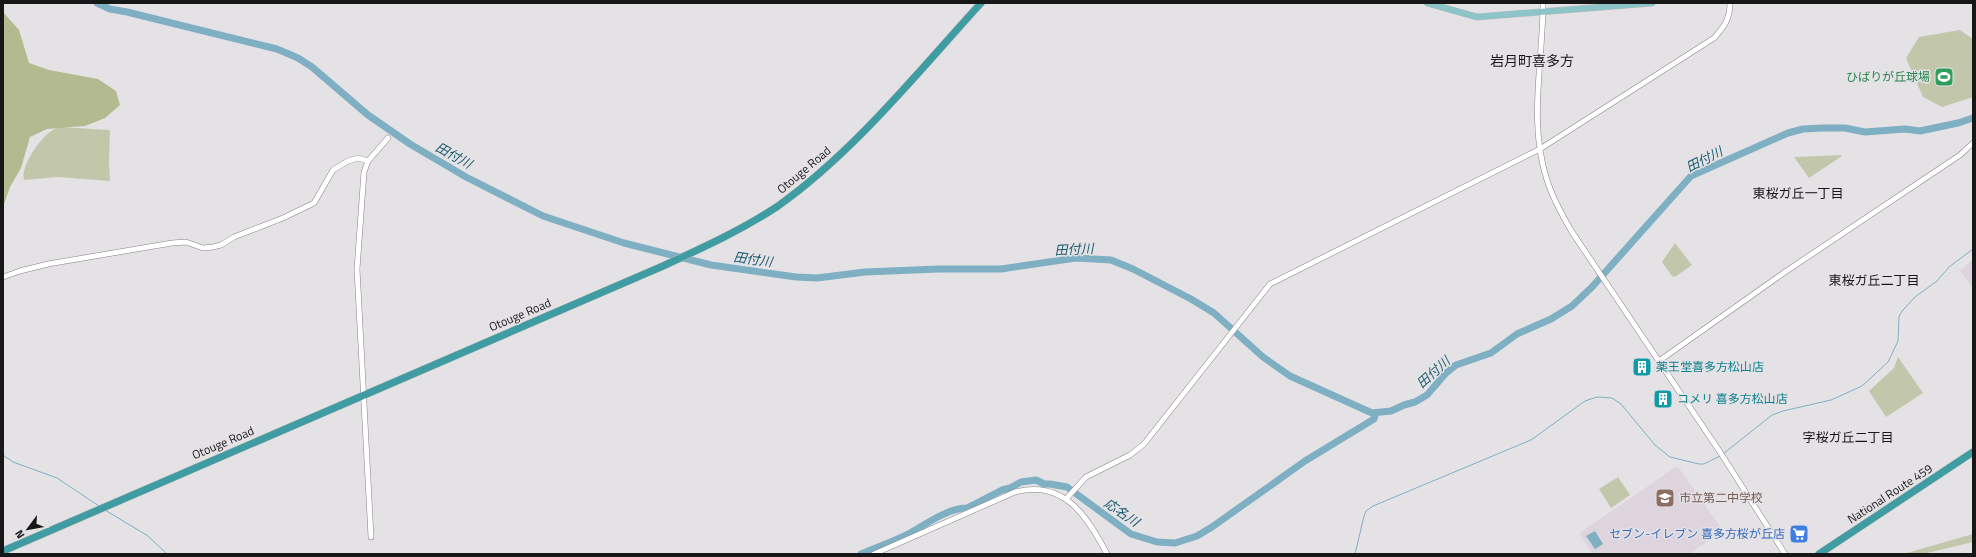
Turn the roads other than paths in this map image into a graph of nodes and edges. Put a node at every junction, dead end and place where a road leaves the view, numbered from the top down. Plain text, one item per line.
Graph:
1 (981, 3) edge
2 (1427, 3) edge
3 (1543, 3) edge
4 (1652, 3) edge
5 (1730, 3) edge
6 (1543, 13) junction
7 (388, 138) dead end
8 (1973, 143) edge
9 (1540, 149) junction
10 (368, 161) junction
11 (3, 277) edge
12 (1659, 361) junction
13 (364, 394) junction
14 (1973, 452) edge
15 (1068, 497) junction
16 (371, 537) dead end
17 (3, 551) edge
18 (874, 554) edge
19 (1107, 554) edge
20 (1785, 554) edge
21 (1819, 554) edge

1 - 13 highway, Otouge Road
2 - 6 main road
3 - 6 street
4 - 6 main road
5 - 9 street
6 - 9 street
7 - 10 street
8 - 12 street
9 - 12 street
9 - 15 street
10 - 11 street
10 - 13 street
12 - 20 street
13 - 16 street
13 - 17 highway, Otouge Road
14 - 21 highway, National Route 459
15 - 18 street
15 - 19 street

